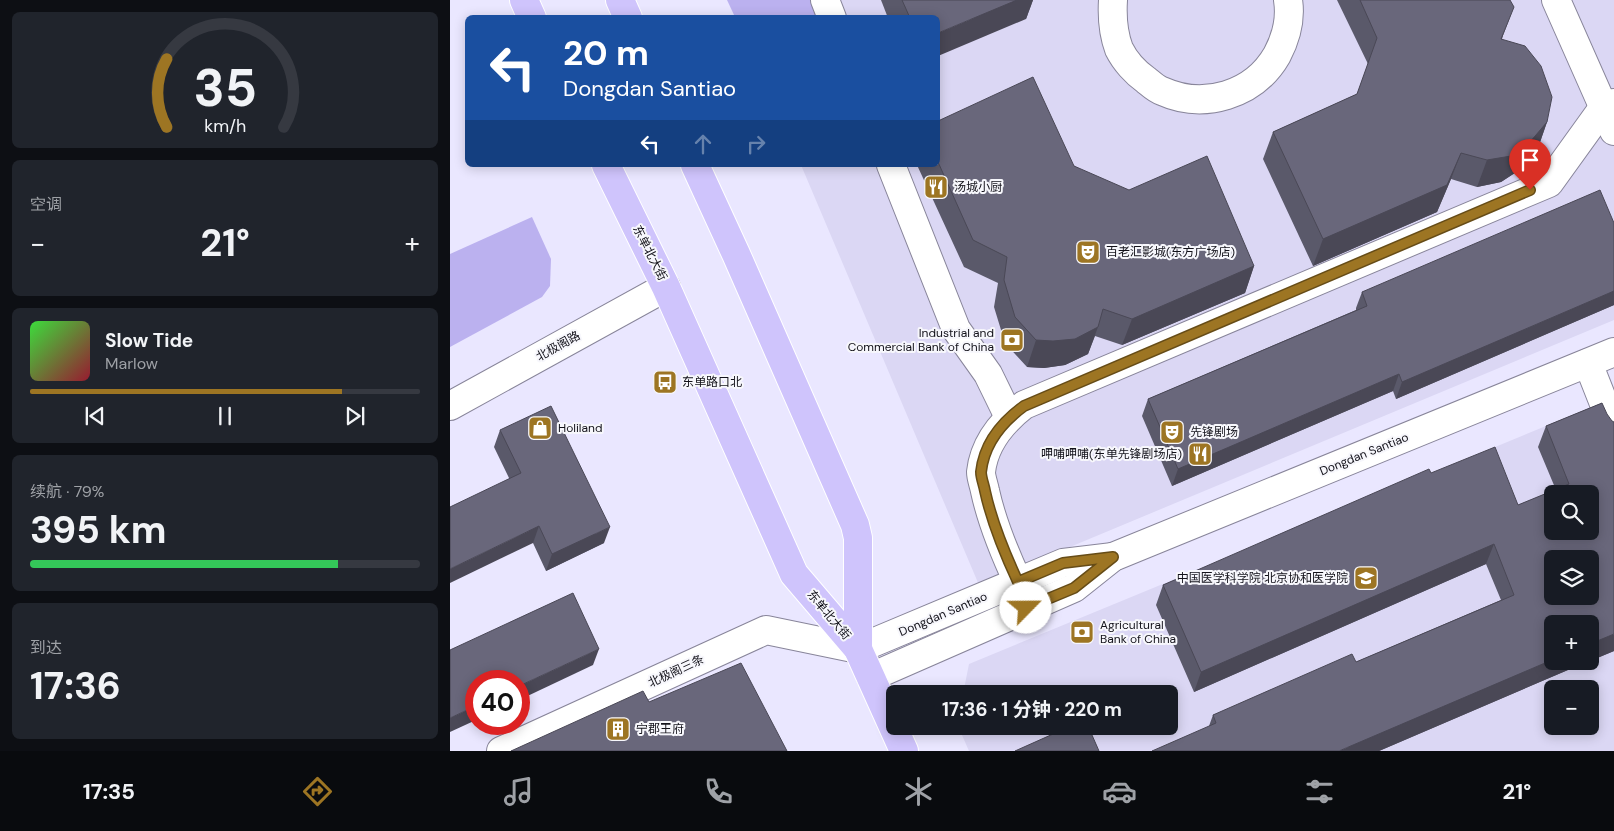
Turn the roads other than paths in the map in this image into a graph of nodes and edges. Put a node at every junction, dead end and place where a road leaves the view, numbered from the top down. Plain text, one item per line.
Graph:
1 (524, 0) edge
2 (620, 0) edge
3 (824, 0) edge
4 (1113, 0) edge
5 (1288, 0) edge
6 (1556, 0) edge
7 (531, 15) edge
8 (627, 15) edge
9 (831, 15) edge
10 (1610, 114) edge
11 (607, 167) edge
12 (696, 167) edge
13 (892, 167) edge
14 (666, 287) junction
15 (1614, 352) edge
16 (1588, 362) junction
17 (450, 406) edge
18 (1009, 417) junction
19 (1614, 429) edge
20 (1113, 557) junction
21 (1018, 582) junction
22 (858, 649) junction
23 (871, 677) junction
24 (501, 751) edge
25 (904, 751) edge

1 - 7 main road
2 - 8 main road
3 - 9 street
4 - 5 street
6 - 10 street
10 - 18 street
11 - 14 main road, 东单北大街
12 - 22 main road, 东单北大街
13 - 18 street
14 - 17 street, 北极阁路
14 - 22 main road, 东单北大街
15 - 16 street, Dongdan Santiao
16 - 19 street
16 - 20 street, Dongdan Santiao
18 - 21 street
20 - 21 street, Dongdan Santiao
20 - 23 street, Dongdan Santiao
21 - 22 street, Dongdan Santiao
22 - 23 main road
22 - 24 street, 北极阁三条
23 - 25 main road

